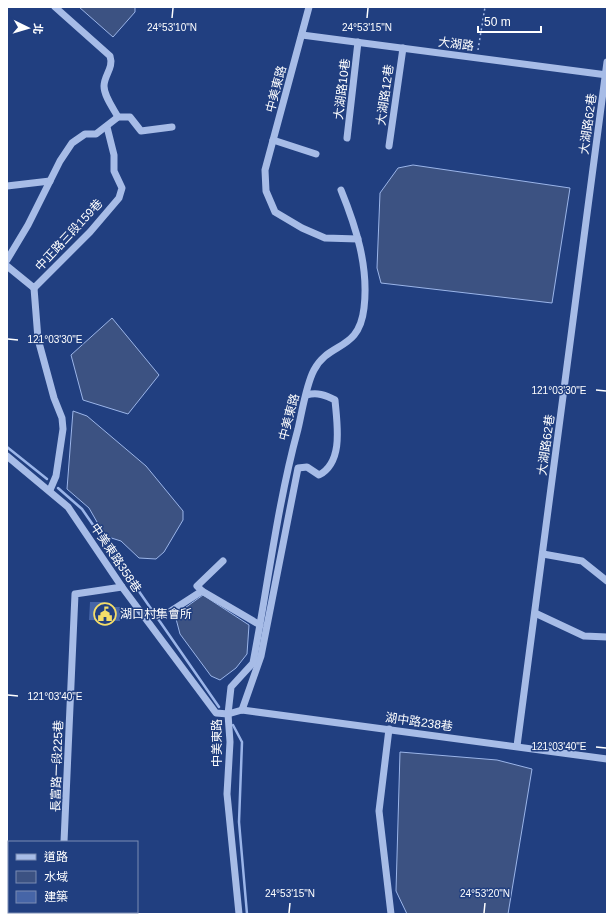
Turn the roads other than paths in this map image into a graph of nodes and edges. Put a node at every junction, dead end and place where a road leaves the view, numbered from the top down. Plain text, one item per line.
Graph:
1 (55, 7) edge
2 (309, 7) edge
3 (302, 35) junction
4 (358, 42) junction
5 (403, 48) junction
6 (607, 62) edge
7 (606, 75) edge
8 (118, 117) junction
9 (108, 127) junction
10 (172, 127) dead end
11 (347, 138) dead end
12 (273, 140) junction
13 (389, 146) dead end
14 (316, 154) dead end
15 (50, 181) junction
16 (7, 186) edge
17 (341, 190) dead end
18 (358, 239) junction
19 (7, 260) edge
20 (7, 266) edge
21 (34, 288) junction
22 (307, 395) junction
23 (7, 456) edge
24 (50, 490) junction
25 (542, 554) junction
26 (223, 561) dead end
27 (607, 582) edge
28 (122, 588) junction
29 (202, 591) junction
30 (171, 611) dead end
31 (535, 613) junction
32 (260, 625) junction
33 (607, 637) edge
34 (242, 710) junction
35 (228, 714) junction
36 (389, 729) junction
37 (517, 746) junction
38 (607, 759) edge
39 (64, 841) edge
40 (239, 914) edge
41 (391, 914) edge

1 - 8 street
2 - 3 street, 中美東路
3 - 4 street, 大湖路
3 - 12 street, 中美東路
4 - 5 street, 大湖路
4 - 11 street, 大湖路10巷
5 - 7 street, 大湖路
5 - 13 street, 大湖路12巷
6 - 7 street, 大湖路62巷
7 - 25 street, 大湖路62巷
8 - 9 street
8 - 10 street
9 - 15 street
9 - 21 street, 中正路三段159巷
12 - 14 street
12 - 18 street, 中美東路
15 - 16 street
15 - 19 street
17 - 18 street
18 - 22 street, 中美東路
20 - 21 street, 中正路三段159巷
21 - 24 street, 中正路三段159巷
22 - 32 street, 中美東路
22 - 34 street
23 - 24 street, 中美東路358巷
24 - 28 street, 中美東路358巷
25 - 27 street
25 - 31 street, 大湖路62巷
26 - 29 street
28 - 35 street, 中美東路358巷
28 - 39 street, 長富路一段225巷
29 - 30 street
29 - 32 street
31 - 33 street
31 - 37 street, 大湖路62巷
32 - 35 street, 中美東路
34 - 35 street, 湖中路238巷
34 - 36 street, 湖中路238巷
35 - 40 street, 中美東路
36 - 37 street, 湖中路238巷
36 - 41 street
37 - 38 street, 湖中路238巷

